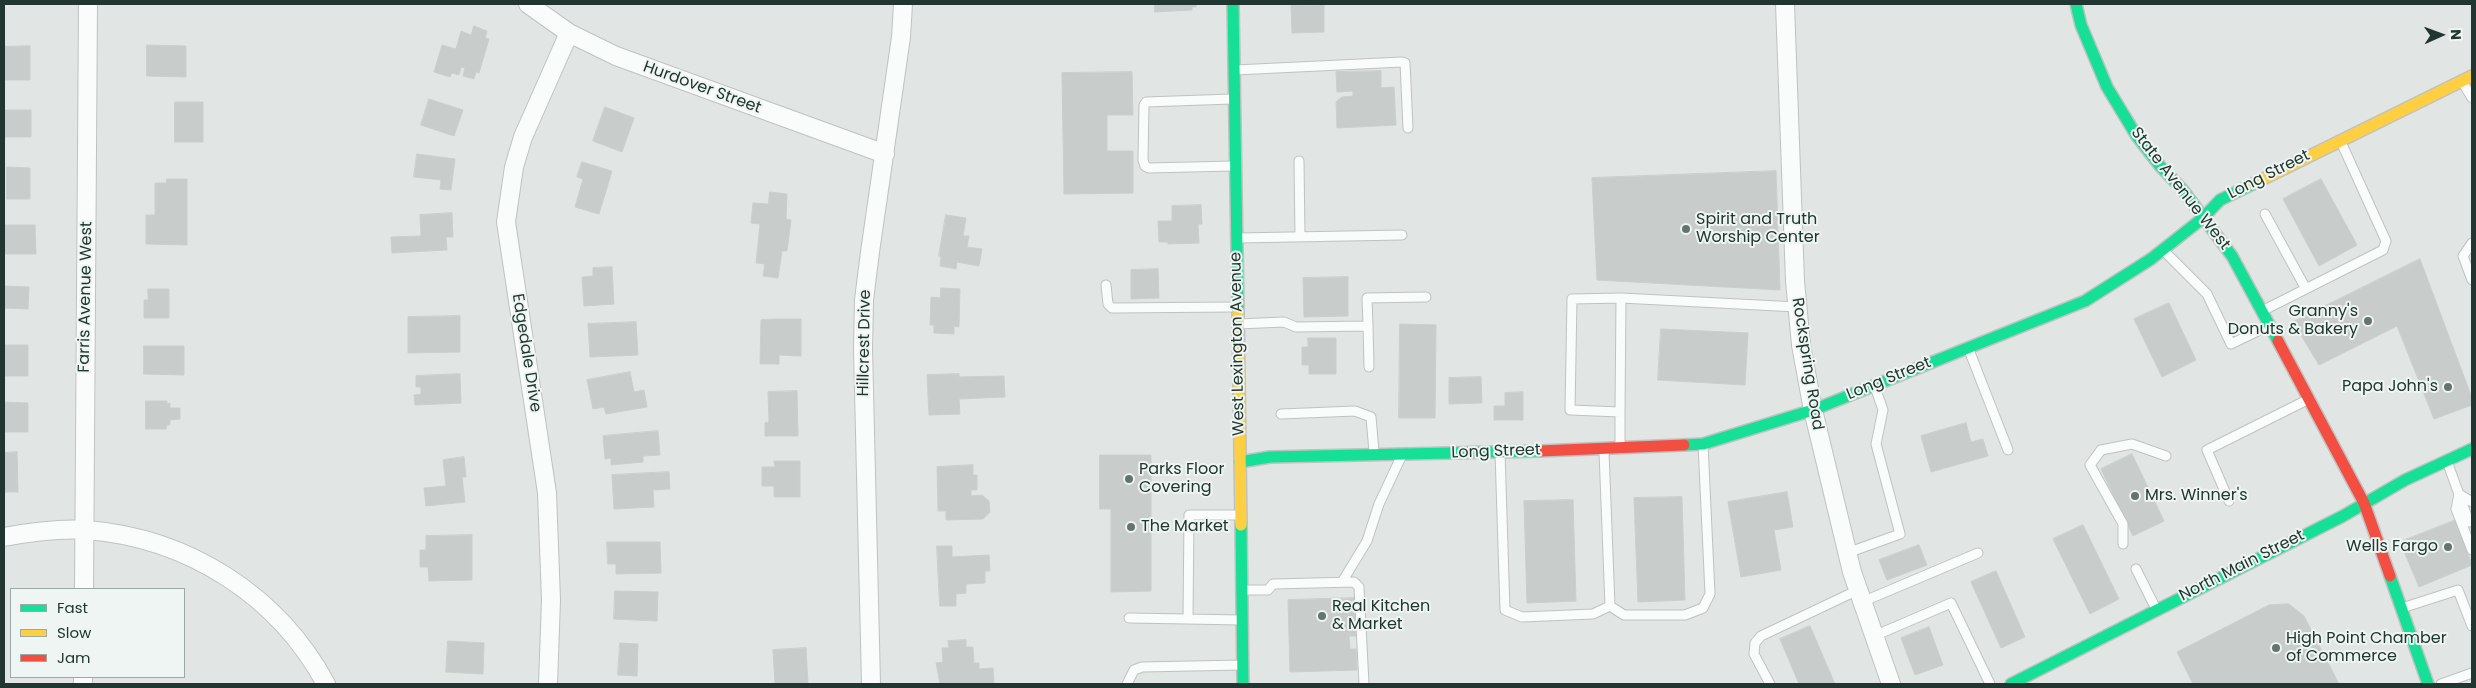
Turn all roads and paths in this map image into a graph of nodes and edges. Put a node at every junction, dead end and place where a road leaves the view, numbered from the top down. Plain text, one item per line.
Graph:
1 (88, 4) edge
2 (528, 4) edge
3 (903, 4) edge
4 (1233, 4) edge
5 (1785, 4) edge
6 (2076, 4) edge
7 (569, 33) junction
8 (1234, 70) junction
9 (2472, 76) edge
10 (2461, 81) junction
11 (2472, 98) edge
12 (1235, 99) junction
13 (1408, 128) dead end
14 (2340, 140) junction
15 (885, 154) junction
16 (1299, 162) dead end
17 (1236, 166) junction
18 (2264, 214) dead end
19 (2203, 218) junction
20 (1402, 235) dead end
21 (1300, 237) junction
22 (1237, 238) junction
23 (2472, 243) edge
24 (2163, 250) junction
25 (2472, 280) edge
26 (1106, 285) dead end
27 (2306, 289) junction
28 (1426, 297) dead end
29 (1620, 298) junction
30 (1238, 307) junction
31 (1797, 307) junction
32 (2261, 312) junction
33 (1238, 324) junction
34 (1368, 326) junction
35 (2268, 326) junction
36 (1968, 348) junction
37 (1370, 367) dead end
38 (1875, 385) junction
39 (2310, 399) junction
40 (1813, 410) junction
41 (1620, 412) junction
42 (1281, 414) dead end
43 (1703, 444) junction
44 (1603, 449) junction
45 (1620, 449) junction
46 (2472, 449) edge
47 (2008, 450) dead end
48 (1500, 452) junction
49 (1402, 454) junction
50 (1374, 455) junction
51 (2166, 456) dead end
52 (1240, 462) junction
53 (2447, 462) junction
54 (2459, 494) junction
55 (2230, 501) dead end
56 (2472, 502) edge
57 (2364, 503) junction
58 (2462, 503) junction
59 (2472, 508) edge
60 (1240, 515) junction
61 (2469, 522) dead end
62 (86, 530) junction
63 (4, 537) edge
64 (2123, 544) dead end
65 (2472, 550) edge
66 (1848, 553) junction
67 (1978, 553) dead end
68 (2136, 569) dead end
69 (1342, 582) junction
70 (84, 588) edge
71 (1240, 590) junction
72 (1860, 596) junction
73 (1610, 606) junction
74 (2401, 608) junction
75 (2156, 610) junction
76 (1129, 618) dead end
77 (1188, 619) junction
78 (1241, 620) junction
79 (2472, 626) edge
80 (1874, 636) junction
81 (1242, 664) junction
82 (2472, 673) edge
83 (326, 684) edge
84 (548, 684) edge
85 (871, 684) edge
86 (1127, 684) edge
87 (1243, 684) edge
88 (1364, 684) edge
89 (1770, 684) edge
90 (1891, 684) edge
91 (1990, 684) edge
92 (2011, 684) edge
93 (2428, 684) edge
94 (2441, 684) edge

1 - 62 street, Farris Avenue West
2 - 7 street, Hurdover Street
3 - 15 street, Hillcrest Drive
4 - 8 street, West Lexington Avenue
5 - 31 street, Rockspring Road
6 - 19 street, State Avenue West
7 - 15 street, Hurdover Street
7 - 84 street, Edgedale Drive
8 - 12 street, West Lexington Avenue
8 - 13 lane
9 - 10 street, Long Street
10 - 11 lane
10 - 14 street, Long Street
12 - 17 street, West Lexington Avenue
12 - 17 lane
14 - 19 street, Long Street
14 - 27 lane
15 - 85 street, Hillcrest Drive
16 - 21 lane
17 - 22 street, West Lexington Avenue
18 - 27 lane
19 - 24 street, Long Street
19 - 32 street, State Avenue West
20 - 21 lane
21 - 22 lane
22 - 30 street, West Lexington Avenue
23 - 25 lane
24 - 35 lane
24 - 36 street, Long Street
26 - 30 lane
27 - 32 lane
28 - 34 lane
29 - 31 lane
29 - 41 lane
29 - 41 lane
30 - 33 street, West Lexington Avenue
31 - 40 street, Rockspring Road
32 - 35 street, State Avenue West
33 - 34 lane
33 - 52 street, West Lexington Avenue
34 - 37 lane
35 - 39 street, State Avenue West
36 - 38 street, Long Street
36 - 47 lane
38 - 40 street, Long Street
38 - 66 lane
39 - 55 lane
39 - 57 street, State Avenue West
40 - 43 street, Long Street
40 - 66 street, Rockspring Road
41 - 45 lane
42 - 50 lane
43 - 45 street, Long Street
43 - 73 lane
44 - 45 street, Long Street
44 - 48 street, Long Street
44 - 73 lane
46 - 53 street, North Main Street
48 - 49 street, Long Street
48 - 73 lane
49 - 50 street, Long Street
49 - 69 lane
50 - 52 street, Long Street
51 - 64 lane
52 - 60 street, West Lexington Avenue
53 - 54 lane
53 - 57 street, North Main Street
54 - 56 lane
54 - 58 lane
54 - 65 lane
57 - 74 street, State Avenue West
57 - 75 street, North Main Street
58 - 59 lane
58 - 61 lane
60 - 71 street, West Lexington Avenue
60 - 77 lane
62 - 63 street
62 - 70 street, Farris Avenue West
62 - 83 street
66 - 72 street, Rockspring Road
67 - 72 lane
68 - 75 lane
69 - 71 lane
69 - 88 lane
71 - 78 street, West Lexington Avenue
72 - 80 street, Rockspring Road
72 - 89 lane
74 - 79 lane
74 - 93 street, State Avenue West
75 - 92 street, North Main Street
76 - 77 lane
77 - 78 lane
78 - 81 street, West Lexington Avenue
80 - 90 street, Rockspring Road
80 - 91 lane
81 - 86 lane
81 - 87 street, West Lexington Avenue
82 - 94 lane

